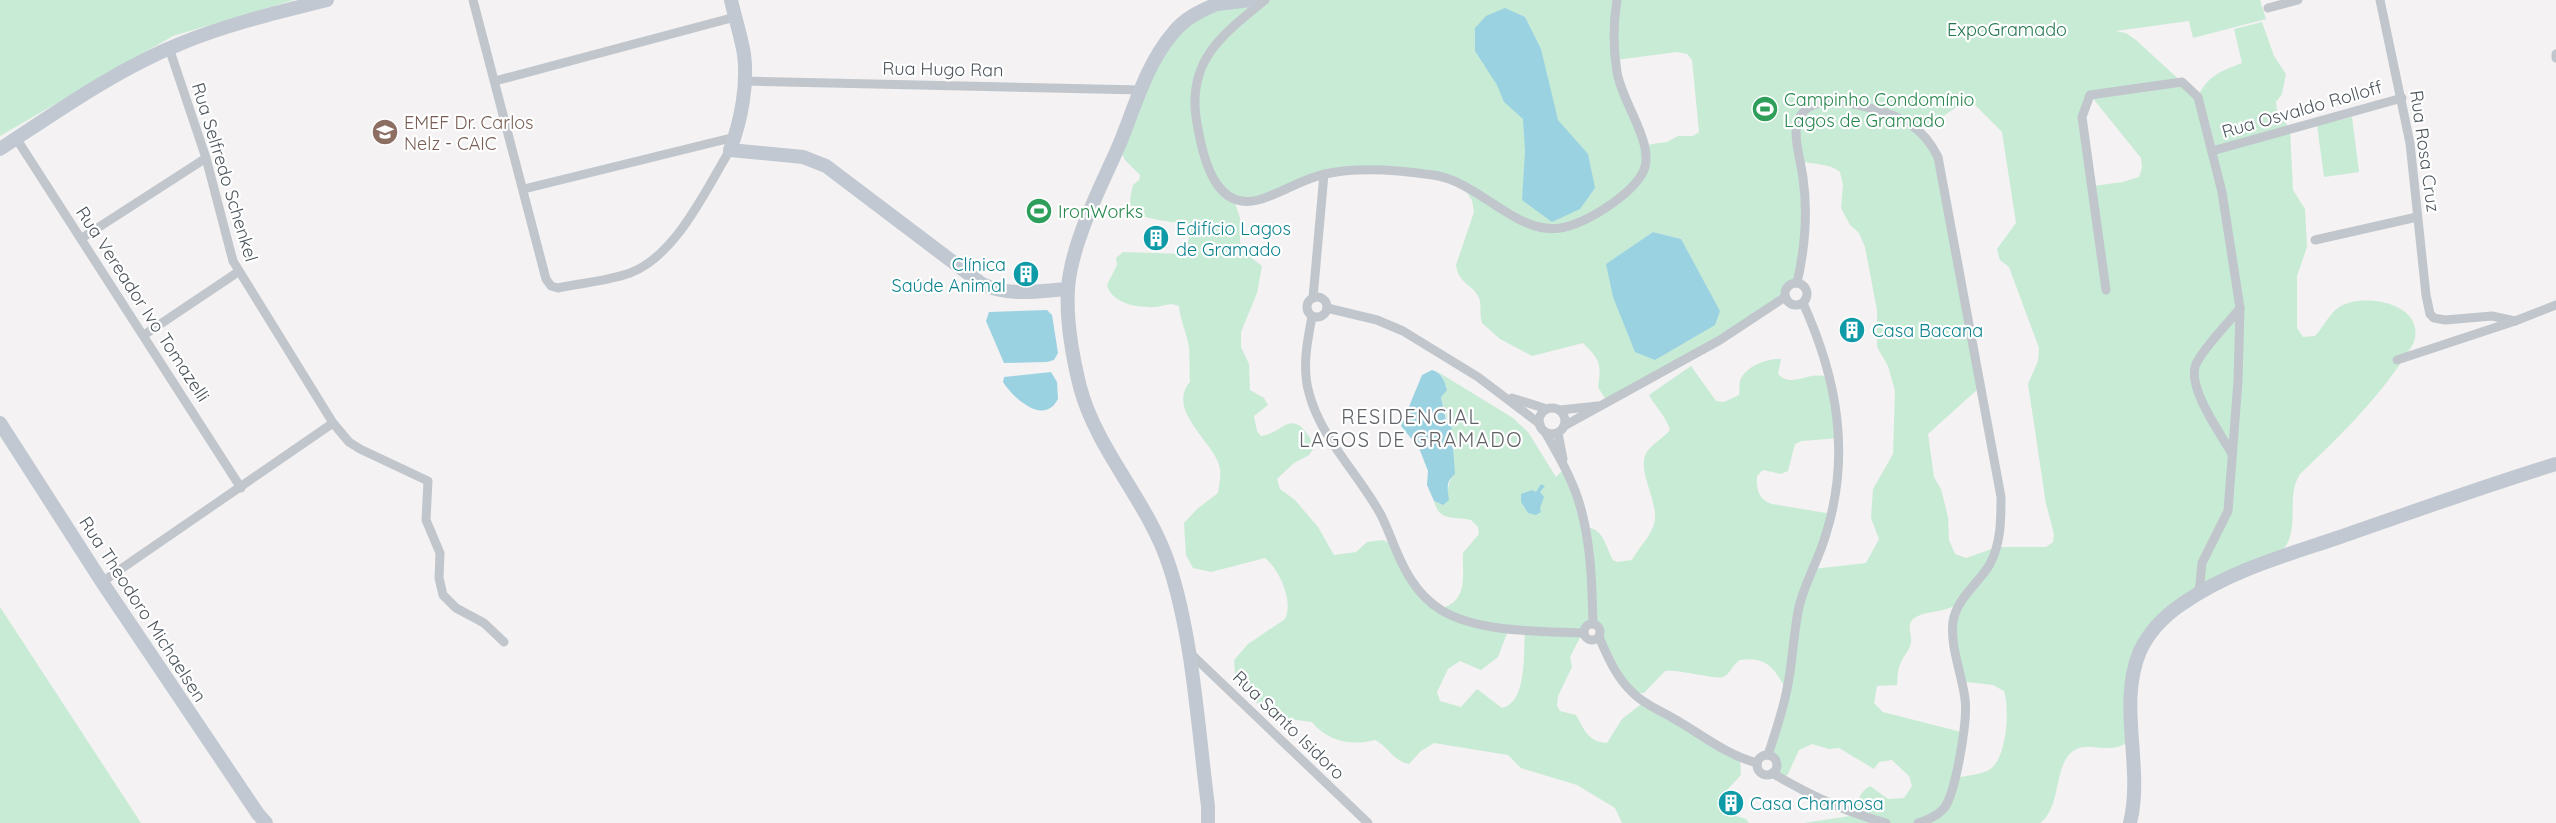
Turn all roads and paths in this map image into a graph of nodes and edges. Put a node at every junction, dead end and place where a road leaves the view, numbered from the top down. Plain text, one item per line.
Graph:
1 (327, 0) edge
2 (473, 0) edge
3 (731, 0) edge
4 (1265, 0) edge
5 (1617, 0) edge
6 (2298, 0) edge
7 (2379, 0) edge
8 (1221, 2) edge
9 (1256, 2) edge
10 (2268, 8) dead end
11 (735, 17) junction
12 (169, 48) junction
13 (495, 81) junction
14 (744, 81) junction
15 (1141, 90) junction
16 (2402, 98) junction
17 (16, 138) junction
18 (733, 144) junction
19 (0, 149) edge
20 (2212, 151) junction
21 (206, 158) junction
22 (1324, 174) junction
23 (524, 189) junction
24 (2417, 218) junction
25 (82, 238) junction
26 (2315, 240) dead end
27 (238, 272) junction
28 (1797, 283) junction
29 (1068, 289) junction
30 (2106, 290) dead end
31 (1785, 297) junction
32 (1313, 298) junction
33 (1803, 303) junction
34 (2556, 305) edge
35 (1327, 308) junction
36 (2240, 308) junction
37 (1312, 317) junction
38 (2515, 321) junction
39 (144, 335) junction
40 (2397, 360) dead end
41 (1505, 396) junction
42 (1604, 405) junction
43 (1547, 409) junction
44 (1560, 410) junction
45 (0, 423) edge
46 (333, 423) junction
47 (1542, 428) junction
48 (1561, 430) junction
49 (2232, 454) junction
50 (2556, 464) edge
51 (1565, 468) junction
52 (241, 488) junction
53 (102, 582) junction
54 (2199, 593) junction
55 (1593, 624) junction
56 (1584, 633) junction
57 (1599, 637) junction
58 (504, 642) dead end
59 (1187, 650) junction
60 (1768, 755) junction
61 (1757, 763) junction
62 (1772, 773) junction
63 (1208, 806) junction
64 (261, 820) edge
65 (1923, 821) edge
66 (1208, 823) edge
67 (1213, 823) edge
68 (1368, 823) edge
69 (1886, 823) edge
70 (2130, 823) edge

1 - 12 street
2 - 13 street
3 - 11 street
4 - 9 street
5 - 22 street
6 - 10 street
7 - 16 street, Rua Rosa Cruz
8 - 9 street
8 - 15 street
9 - 22 street
11 - 13 street
11 - 14 street
12 - 17 street
12 - 21 street, Rua Selfredo Schenkel
13 - 23 street
14 - 15 street, Rua Hugo Ran
14 - 18 street
15 - 29 street
16 - 20 street, Rua Osvaldo Rolloff
16 - 24 street, Rua Rosa Cruz
17 - 19 street
17 - 25 street, Rua Vereador Ivo Tomazelli
18 - 23 street
18 - 23 street
18 - 29 street
20 - 30 street
20 - 36 street
21 - 25 street
21 - 27 street, Rua Selfredo Schenkel
22 - 32 street
24 - 26 street
24 - 38 street, Rua Rosa Cruz
25 - 39 street, Rua Vereador Ivo Tomazelli
27 - 39 street
27 - 46 street, Rua Selfredo Schenkel
28 - 31 street
28 - 33 street
28 - 65 street
29 - 59 street
31 - 33 street
31 - 42 street
32 - 35 street
32 - 37 street
33 - 60 street
34 - 38 street
35 - 37 street
35 - 41 street
36 - 49 street
36 - 49 street
37 - 56 street
38 - 40 street
39 - 52 street, Rua Vereador Ivo Tomazelli
41 - 43 street
41 - 47 street
42 - 44 street
42 - 48 street
43 - 44 street
43 - 47 street
44 - 48 street
45 - 53 street, Rua Theodoro Michaelsen
46 - 52 street
46 - 58 street, Rua Selfredo Schenkel
47 - 48 street
47 - 51 street
48 - 51 street
49 - 54 street
50 - 54 street
51 - 55 street
52 - 53 street
53 - 64 street, Rua Theodoro Michaelsen
54 - 70 street
55 - 56 street
55 - 57 street
56 - 57 street
57 - 61 street
59 - 63 street
59 - 68 street, Rua Santo Isidoro
60 - 61 street
60 - 62 street
61 - 62 street
62 - 69 street
63 - 66 street
63 - 67 street

